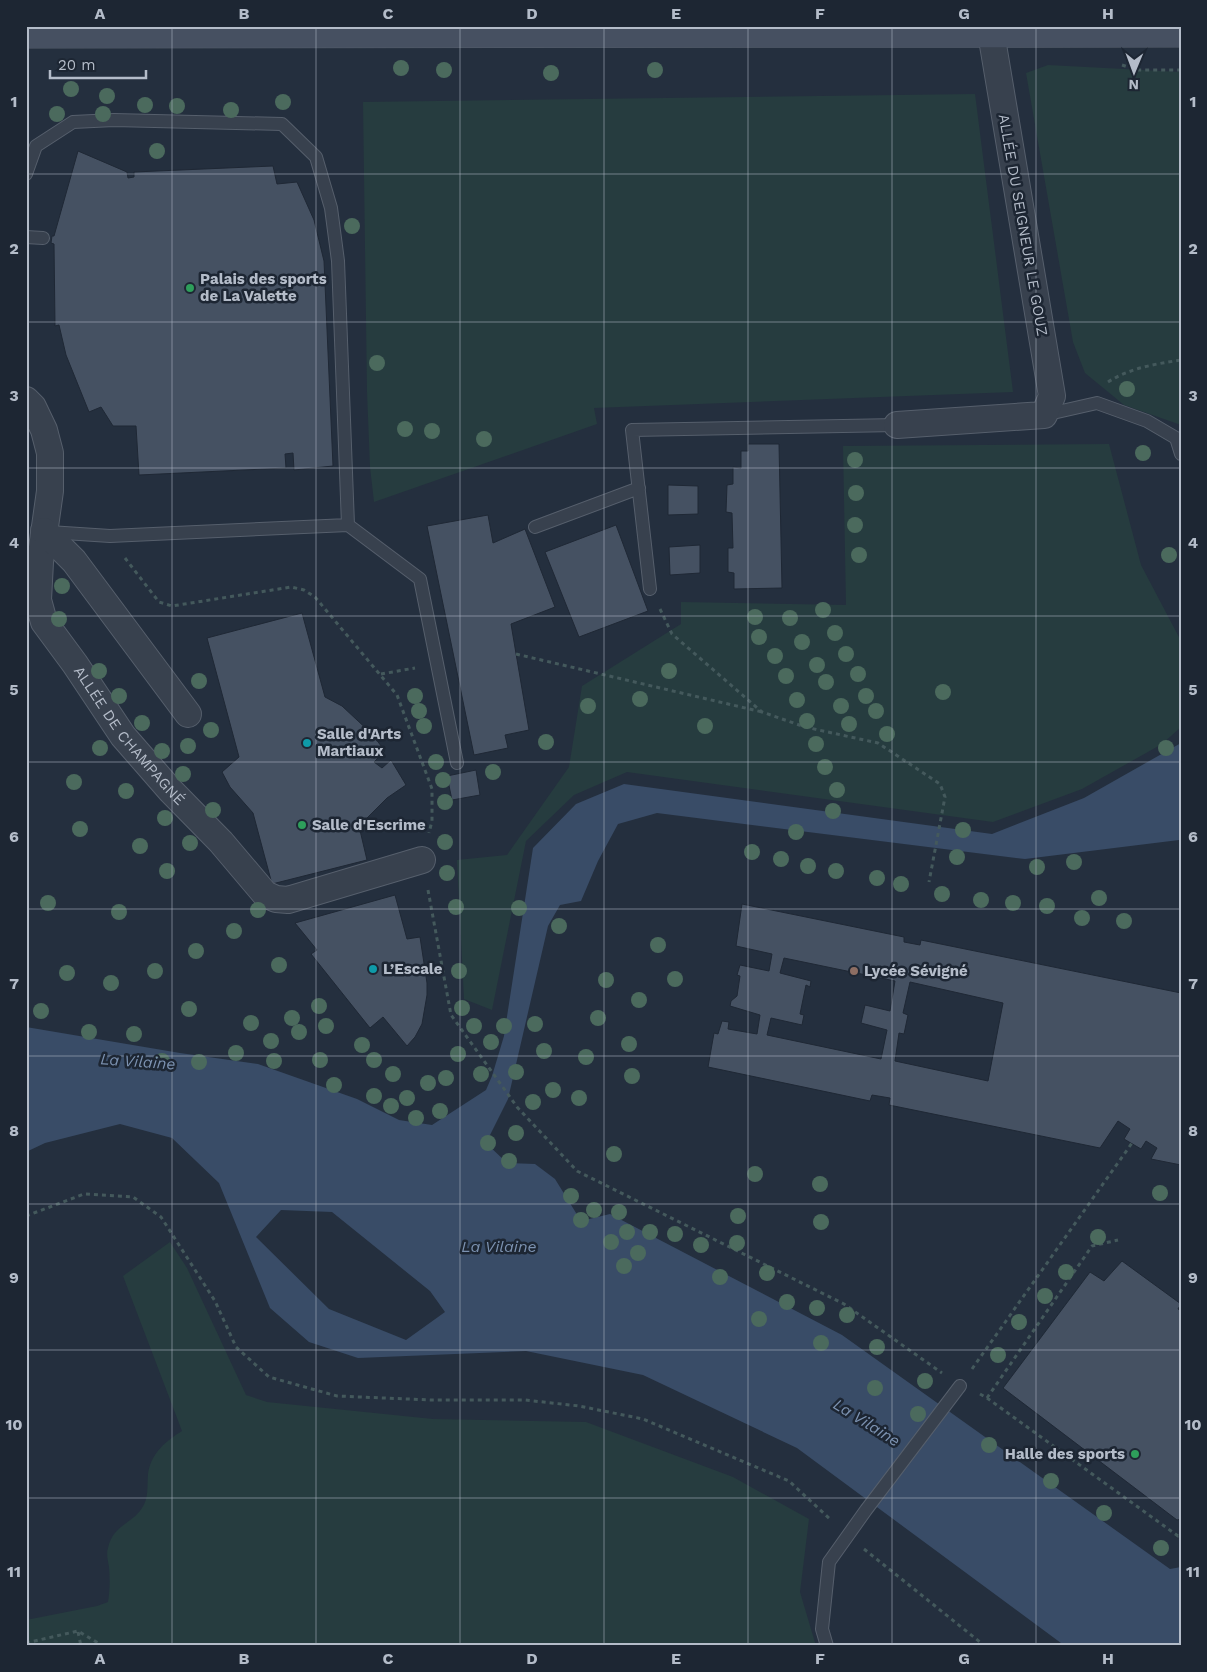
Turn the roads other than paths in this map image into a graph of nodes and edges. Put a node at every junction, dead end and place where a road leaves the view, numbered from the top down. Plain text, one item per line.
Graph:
1 (1181, 33) edge
2 (26, 34) edge
3 (62, 34) junction
4 (991, 34) junction
5 (26, 45) edge
6 (26, 174) edge
7 (26, 237) edge
8 (43, 238) dead end
9 (26, 400) edge
10 (1044, 415) junction
11 (896, 425) joint
12 (1181, 454) edge
13 (639, 488) junction
14 (348, 525) junction
15 (536, 527) dead end
16 (44, 531) junction
17 (650, 589) road end
18 (188, 714) dead end
19 (457, 763) dead end
20 (422, 860) road end
21 (960, 1386) road end
22 (826, 1646) edge

1 - 4 main road
2 - 3 main road
3 - 4 main road
3 - 5 main road
4 - 10 street, ALLÉE DU SEIGNEUR LE GOUZ
6 - 14 lane
7 - 8 lane
9 - 16 street, ALLÉE DE CHAMPAGNÉ
10 - 11 street
10 - 12 lane
11 - 13 lane
13 - 15 lane
13 - 17 lane
14 - 16 lane
14 - 19 lane
16 - 18 street
16 - 20 street, ALLÉE DE CHAMPAGNÉ
21 - 22 lane

